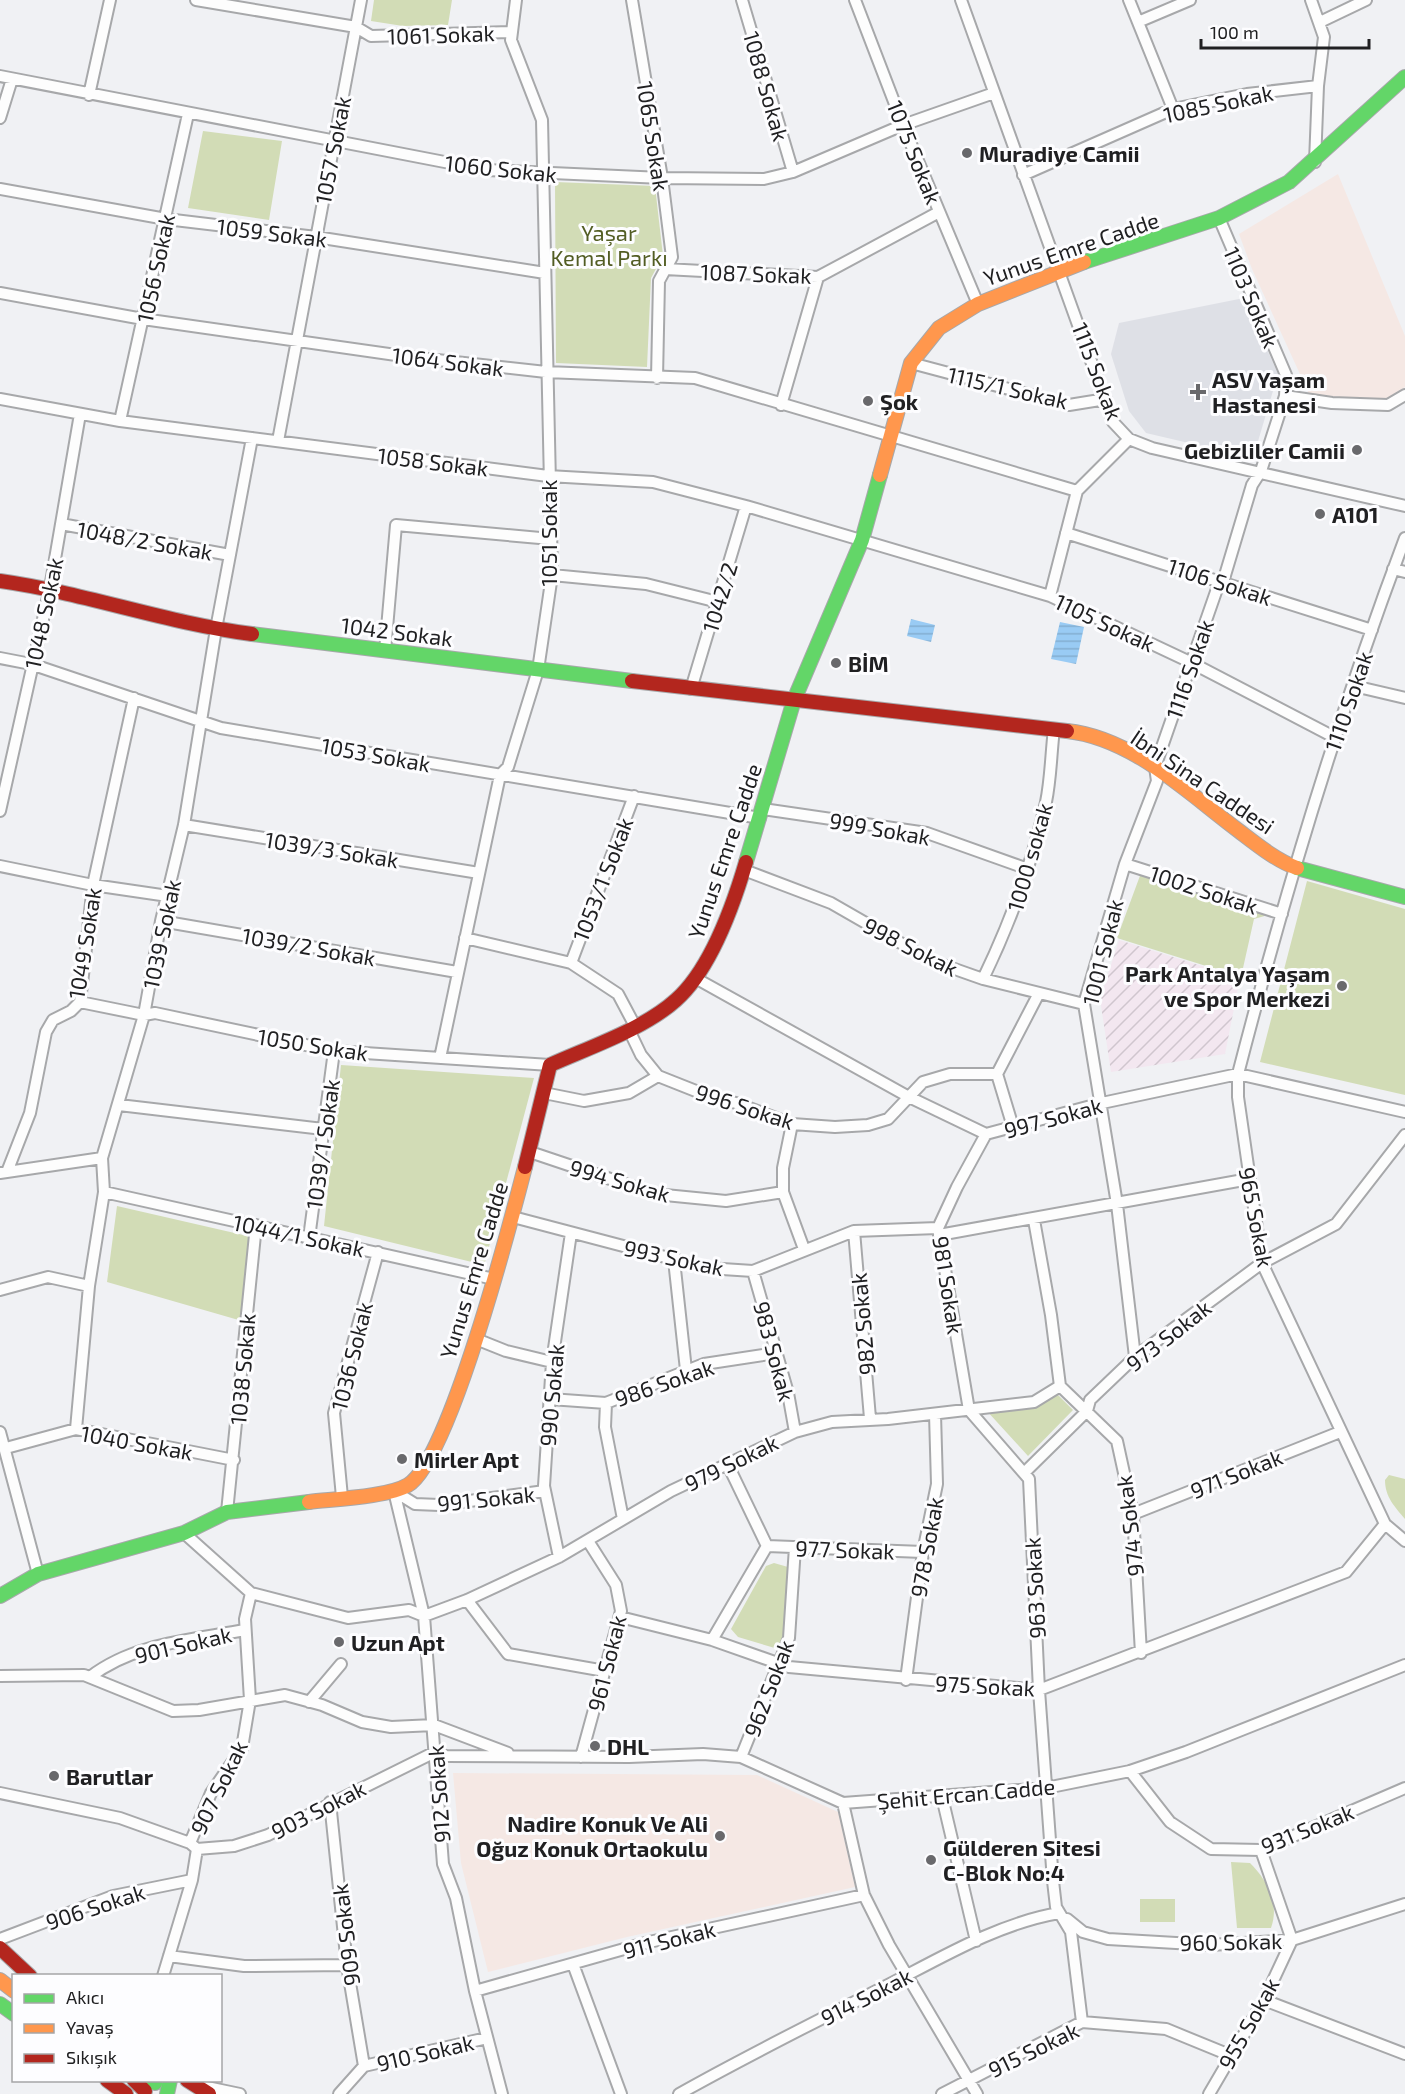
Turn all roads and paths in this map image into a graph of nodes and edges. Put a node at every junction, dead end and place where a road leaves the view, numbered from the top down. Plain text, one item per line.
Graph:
1 (110, 0) edge
2 (196, 0) edge
3 (361, 0) edge
4 (516, 0) edge
5 (632, 0) edge
6 (742, 0) edge
7 (855, 0) edge
8 (961, 0) edge
9 (1129, 0) edge
10 (1190, 0) edge
11 (1311, 0) edge
12 (1366, 0) edge
13 (1138, 22) junction
14 (1320, 22) junction
15 (356, 27) junction
16 (511, 32) junction
17 (0, 76) edge
18 (1405, 77) edge
19 (12, 79) junction
20 (1318, 86) junction
21 (994, 93) junction
22 (89, 95) junction
23 (1173, 109) junction
24 (188, 114) junction
25 (0, 118) edge
26 (903, 125) junction
27 (332, 142) junction
28 (1314, 162) junction
29 (793, 172) junction
30 (545, 173) junction
31 (1023, 174) junction
32 (662, 178) junction
33 (0, 189) edge
34 (939, 212) junction
35 (1219, 218) junction
36 (166, 219) junction
37 (316, 237) junction
38 (665, 269) junction
39 (1060, 270) junction
40 (545, 273) junction
41 (818, 277) junction
42 (0, 293) edge
43 (978, 304) junction
44 (143, 319) junction
45 (299, 342) junction
46 (911, 363) junction
47 (546, 372) junction
48 (657, 378) junction
49 (1405, 395) edge
50 (1285, 396) junction
51 (0, 399) edge
52 (1106, 399) junction
53 (781, 405) junction
54 (80, 414) junction
55 (120, 421) junction
56 (892, 436) junction
57 (252, 438) junction
58 (1129, 439) junction
59 (278, 441) junction
60 (1261, 471) junction
61 (548, 476) junction
62 (1077, 491) junction
63 (746, 506) junction
64 (1405, 506) edge
65 (61, 524) junction
66 (1066, 533) junction
67 (1405, 538) edge
68 (551, 539) junction
69 (862, 540) junction
70 (230, 555) junction
71 (1393, 569) junction
72 (1405, 572) edge
73 (552, 575) junction
74 (0, 581) edge
75 (1223, 582) junction
76 (50, 588) junction
77 (1050, 596) junction
78 (718, 602) junction
79 (216, 629) junction
80 (1372, 630) junction
81 (385, 651) junction
82 (0, 658) edge
83 (1190, 662) junction
84 (32, 664) junction
85 (538, 670) junction
86 (1354, 686) junction
87 (691, 689) junction
88 (134, 698) junction
89 (1405, 698) edge
90 (794, 700) junction
91 (202, 722) junction
92 (1054, 729) junction
93 (1334, 737) junction
94 (1155, 767) junction
95 (500, 775) junction
96 (634, 796) junction
97 (0, 811) edge
98 (761, 814) junction
99 (184, 825) junction
100 (1125, 864) junction
101 (0, 866) edge
102 (1294, 867) junction
103 (744, 870) junction
104 (1028, 870) junction
105 (479, 873) junction
106 (93, 885) junction
107 (168, 896) junction
108 (1405, 897) edge
109 (1282, 914) junction
110 (161, 921) junction
111 (465, 938) junction
112 (571, 963) junction
113 (457, 972) junction
114 (697, 979) junction
115 (983, 980) junction
116 (1038, 995) junction
117 (80, 1002) junction
118 (1084, 1005) junction
119 (144, 1015) junction
120 (632, 1028) junction
121 (334, 1051) junction
122 (440, 1058) junction
123 (550, 1065) junction
124 (997, 1074) junction
125 (1238, 1074) junction
126 (658, 1076) junction
127 (544, 1093) junction
128 (909, 1097) junction
129 (1102, 1103) junction
130 (119, 1105) junction
131 (1405, 1112) edge
132 (792, 1125) junction
133 (1013, 1127) junction
134 (323, 1129) junction
135 (986, 1134) junction
136 (1405, 1135) edge
137 (530, 1152) junction
138 (102, 1158) junction
139 (4, 1172) edge
140 (1249, 1179) junction
141 (104, 1192) junction
142 (783, 1192) junction
143 (1117, 1204) junction
144 (513, 1217) junction
145 (1034, 1220) junction
146 (256, 1226) junction
147 (854, 1231) junction
148 (939, 1232) junction
149 (571, 1233) junction
150 (309, 1238) junction
151 (804, 1249) junction
152 (378, 1252) junction
153 (674, 1260) junction
154 (1262, 1263) junction
155 (753, 1271) junction
156 (494, 1279) junction
157 (89, 1286) junction
158 (0, 1290) edge
159 (476, 1339) junction
160 (776, 1353) junction
161 (1135, 1357) junction
162 (552, 1362) junction
163 (686, 1370) junction
164 (1060, 1386) junction
165 (550, 1399) junction
166 (606, 1402) junction
167 (969, 1410) junction
168 (1087, 1411) junction
169 (935, 1414) junction
170 (870, 1418) junction
171 (76, 1429) junction
172 (0, 1432) edge
173 (795, 1432) junction
174 (1340, 1432) junction
175 (6, 1448) junction
176 (234, 1460) junction
177 (728, 1462) junction
178 (1024, 1473) junction
179 (394, 1491) junction
180 (545, 1491) junction
181 (342, 1497) junction
182 (227, 1512) junction
183 (1133, 1514) junction
184 (623, 1519) junction
185 (1385, 1524) junction
186 (184, 1533) junction
187 (588, 1541) junction
188 (1405, 1541) edge
189 (767, 1546) junction
190 (795, 1547) junction
191 (923, 1552) junction
192 (559, 1557) junction
193 (38, 1574) junction
194 (251, 1593) junction
195 (0, 1596) edge
196 (467, 1600) junction
197 (424, 1616) junction
198 (620, 1617) junction
199 (245, 1630) junction
200 (712, 1640) junction
201 (1141, 1653) junction
202 (341, 1664) dead end
203 (779, 1664) junction
204 (1405, 1665) edge
205 (605, 1671) junction
206 (0, 1676) edge
207 (90, 1677) junction
208 (906, 1680) junction
209 (1039, 1690) junction
210 (250, 1700) junction
211 (309, 1701) junction
212 (434, 1725) junction
213 (435, 1752) junction
214 (515, 1756) junction
215 (741, 1756) junction
216 (581, 1757) junction
217 (1130, 1771) junction
218 (1047, 1788) junction
219 (1405, 1788) edge
220 (0, 1793) edge
221 (942, 1797) junction
222 (330, 1802) junction
223 (843, 1803) junction
224 (193, 1846) junction
225 (1261, 1850) junction
226 (192, 1880) junction
227 (864, 1895) junction
228 (1405, 1904) edge
229 (1059, 1913) junction
230 (0, 1939) edge
231 (1292, 1940) junction
232 (976, 1941) junction
233 (0, 1948) edge
234 (169, 1956) junction
235 (0, 1963) edge
236 (573, 1964) junction
237 (346, 1965) junction
238 (12, 1974) edge
239 (28, 1974) edge
240 (164, 1974) edge
241 (908, 1975) junction
242 (475, 1991) junction
243 (1264, 2000) junction
244 (1082, 2022) junction
245 (487, 2038) junction
246 (1405, 2054) edge
247 (1232, 2056) junction
248 (364, 2066) junction
249 (970, 2080) junction
250 (110, 2082) edge
251 (191, 2082) edge
252 (126, 2094) edge
253 (209, 2094) edge
254 (240, 2094) edge
255 (339, 2094) edge
256 (502, 2094) edge
257 (621, 2094) edge
258 (679, 2094) edge
259 (942, 2094) edge
260 (978, 2094) edge
261 (1209, 2094) edge

1 - 22 street
2 - 15 street, 1061 Sokak
3 - 15 street, 1057 Sokak
4 - 16 street, 1051 Sokak
5 - 32 street, 1065 Sokak
6 - 29 street, 1088 Sokak
7 - 26 street, 1075 Sokak
8 - 21 street, 1115 Sokak
9 - 13 street
10 - 13 street
11 - 14 street
12 - 14 street
13 - 23 street
14 - 20 street
15 - 16 street, 1061 Sokak
15 - 27 street, 1057 Sokak
16 - 30 street, 1051 Sokak
17 - 19 street, 1060 Sokak
18 - 28 street, Yunus Emre Cadde
19 - 22 street, 1060 Sokak
19 - 25 street
20 - 23 street, 1085 Sokak
20 - 28 street
21 - 26 street, 1060 Sokak
21 - 31 street, 1115 Sokak
22 - 24 street, 1060 Sokak
23 - 31 street, 1085 Sokak
24 - 27 street, 1060 Sokak
24 - 36 street, 1056 Sokak
26 - 29 street, 1060 Sokak
26 - 34 street, 1075 Sokak
27 - 30 street, 1060 Sokak
27 - 37 street, 1057 Sokak
28 - 35 street, Yunus Emre Cadde
29 - 32 street, 1060 Sokak
30 - 32 street, 1060 Sokak
30 - 40 street, 1051 Sokak
31 - 39 street, 1115 Sokak
32 - 38 street, 1065 Sokak
33 - 36 street, 1059 Sokak
34 - 41 street, 1087 Sokak
34 - 43 street, 1075 Sokak
35 - 39 street, Yunus Emre Cadde
35 - 50 street, 1103 Sokak
36 - 37 street, 1059 Sokak
36 - 44 street, 1056 Sokak
37 - 40 street, 1059 Sokak
37 - 45 street, 1057 Sokak
38 - 41 street, 1087 Sokak
38 - 48 street, 1065 Sokak
39 - 43 street, Yunus Emre Cadde
39 - 52 street, 1115 Sokak
40 - 47 street, 1051 Sokak
41 - 53 street
42 - 44 street, 1064 Sokak
43 - 46 street, Yunus Emre Cadde
44 - 45 street, 1064 Sokak
44 - 55 street, 1056 Sokak
45 - 47 street, 1064 Sokak
45 - 59 street, 1057 Sokak
46 - 52 street, 1115/1 Sokak
46 - 56 street, Yunus Emre Cadde
47 - 48 street, 1064 Sokak
47 - 61 street, 1051 Sokak
48 - 53 street, 1064 Sokak
49 - 50 street
50 - 60 street, 1116 Sokak
51 - 54 street, 1058 Sokak
52 - 58 street, 1115 Sokak
53 - 56 street, 1064 Sokak
54 - 55 street, 1058 Sokak
54 - 65 street, 1048 Sokak
55 - 57 street, 1058 Sokak
56 - 62 street
56 - 69 street, Yunus Emre Cadde
57 - 59 street, 1058 Sokak
57 - 70 street, 1039 Sokak
58 - 60 street, 1115 Sokak
58 - 62 street
59 - 61 street, 1058 Sokak
60 - 64 street, 1115 Sokak
60 - 75 street, 1116 Sokak
61 - 63 street, 1058 Sokak
61 - 68 street, 1051 Sokak
62 - 66 street
63 - 69 street, 1058 Sokak
63 - 78 street, 1042/2
65 - 70 street, 1048/2 Sokak
65 - 76 street, 1048 Sokak
66 - 75 street, 1106 Sokak
66 - 77 street
67 - 71 street, 1110 Sokak
68 - 73 street, 1051 Sokak
68 - 81 street
69 - 77 street, 1105 Sokak
69 - 90 street, Yunus Emre Cadde
70 - 79 street, 1039 Sokak
71 - 72 street
71 - 80 street, 1110 Sokak
73 - 78 street
73 - 85 street, 1051 Sokak
74 - 76 street, 1042 Sokak
75 - 80 street, 1106 Sokak
75 - 83 street, 1116 Sokak
76 - 79 street, 1042 Sokak
76 - 84 street, 1048 Sokak
77 - 83 street, 1105 Sokak
78 - 87 street, 1042/2
79 - 81 street, 1042 Sokak
79 - 91 street, 1039 Sokak
80 - 86 street, 1110 Sokak
81 - 85 street, 1042 Sokak
82 - 84 street, 1053 Sokak
83 - 93 street, 1105 Sokak
83 - 94 street, 1116 Sokak
84 - 88 street, 1053 Sokak
84 - 97 street, 1048 Sokak
85 - 87 street, 1042 Sokak
85 - 95 street, 1051 Sokak
86 - 89 street
86 - 93 street, 1110 Sokak
87 - 90 street, 1042 Sokak
88 - 91 street, 1053 Sokak
88 - 106 street, 1049 Sokak
90 - 92 street, İbni Sina Caddesi
90 - 98 street, Yunus Emre Cadde
91 - 95 street, 1053 Sokak
91 - 99 street, 1039 Sokak
92 - 94 street, İbni Sina Caddesi
92 - 104 street, 1000 sokak
93 - 102 street, 1110 Sokak
94 - 100 street, 1001 Sokak
94 - 102 street, İbni Sina Caddesi
95 - 96 street, 1053 Sokak
95 - 105 street, 1051 Sokak
96 - 98 street, 1053 Sokak
96 - 112 street, 1053/1 Sokak
98 - 103 street, Yunus Emre Cadde
98 - 104 street, 999 Sokak
99 - 105 street, 1039/3 Sokak
99 - 107 street, 1039 Sokak
100 - 109 street, 1002 Sokak
100 - 118 street, 1001 Sokak
101 - 106 street
102 - 108 street, İbni Sina Caddesi
102 - 109 street, 965 Sokak
103 - 114 street, Yunus Emre Cadde
103 - 115 street, 998 Sokak
104 - 115 street, 1000 sokak
105 - 111 street, 1051 Sokak
106 - 107 street
106 - 117 street, 1049 Sokak
107 - 110 street, 1039 Sokak
109 - 125 street, 965 Sokak
110 - 113 street, 1039/2 Sokak
110 - 119 street, 1039 Sokak
111 - 112 street
111 - 113 street, 1051 Sokak
112 - 120 street
113 - 122 street, 1051 Sokak
114 - 120 street, Yunus Emre Cadde
114 - 128 street, 997 Sokak
115 - 116 street, 998 Sokak
116 - 118 street, 998 Sokak
116 - 124 street
117 - 119 street, 1050 Sokak
117 - 139 street, 1049 Sokak
118 - 129 street, 1001 Sokak
119 - 121 street, 1050 Sokak
119 - 130 street, 1039 Sokak
120 - 123 street, Yunus Emre Cadde
120 - 126 street
121 - 122 street, 1050 Sokak
121 - 134 street, 1039/1 Sokak
122 - 123 street, 1050 Sokak
123 - 127 street, Yunus Emre Cadde
124 - 128 street, 996 Sokak
124 - 133 street
125 - 129 street, 997 Sokak
125 - 131 street, 997 Sokak
125 - 140 street, 965 Sokak
126 - 127 street
126 - 132 street, 996 Sokak
127 - 137 street, Yunus Emre Cadde
128 - 132 street, 996 Sokak
128 - 135 street, 997 Sokak
129 - 133 street, 997 Sokak
129 - 143 street, 1001 Sokak
130 - 134 street
130 - 138 street, 1039 Sokak
132 - 142 street
133 - 135 street, 997 Sokak
134 - 150 street, 1039/1 Sokak
135 - 148 street, 981 Sokak
136 - 154 street, 973 Sokak
137 - 142 street, 994 Sokak
137 - 144 street, Yunus Emre Cadde
138 - 139 street
138 - 141 street, 1039 Sokak
140 - 143 street, 993 Sokak
140 - 154 street, 965 Sokak
141 - 146 street, 1044/1 Sokak
141 - 157 street, 1039 Sokak
142 - 151 street
143 - 145 street, 993 Sokak
143 - 161 street, 1001 Sokak
144 - 149 street, 993 Sokak
144 - 156 street, Yunus Emre Cadde
145 - 148 street, 993 Sokak
145 - 164 street
146 - 150 street, 1044/1 Sokak
146 - 176 street, 1038 Sokak
147 - 148 street, 993 Sokak
147 - 151 street, 993 Sokak
147 - 170 street, 982 Sokak
148 - 167 street, 981 Sokak
149 - 153 street, 993 Sokak
149 - 162 street, 990 Sokak
150 - 152 street, 1044/1 Sokak
151 - 155 street, 993 Sokak
152 - 156 street, 1044/1 Sokak
152 - 181 street, 1036 Sokak
153 - 155 street, 993 Sokak
153 - 163 street
154 - 161 street, 973 Sokak
154 - 174 street, 965 Sokak
155 - 160 street, 983 Sokak
156 - 159 street, Yunus Emre Cadde
157 - 158 street
157 - 171 street, 1039 Sokak
159 - 162 street
159 - 179 street, Yunus Emre Cadde
160 - 163 street, 986 Sokak
160 - 173 street, 983 Sokak
161 - 168 street, 973 Sokak
162 - 165 street, 990 Sokak
163 - 166 street, 986 Sokak
164 - 167 street, 979 Sokak
164 - 168 street, 974 Sokak
165 - 166 street, 986 Sokak
165 - 180 street, 990 Sokak
166 - 184 street
167 - 169 street, 979 Sokak
167 - 178 street, 963 Sokak
168 - 178 street, 973 Sokak
168 - 183 street, 974 Sokak
169 - 170 street, 979 Sokak
169 - 191 street, 978 Sokak
170 - 173 street, 979 Sokak
171 - 175 street, 1040 Sokak
171 - 176 street, 1040 Sokak
172 - 175 street
173 - 177 street, 979 Sokak
174 - 183 street, 971 Sokak
174 - 185 street, 965 Sokak
175 - 193 street
176 - 182 street, 1038 Sokak
177 - 184 street, 979 Sokak
177 - 189 street
178 - 209 street, 963 Sokak
179 - 180 street, 991 Sokak
179 - 181 street, Yunus Emre Cadde
179 - 197 street, 912 Sokak
180 - 192 street, 990 Sokak
181 - 182 street, Yunus Emre Cadde
182 - 186 street, Yunus Emre Cadde
183 - 201 street, 974 Sokak
184 - 187 street, 979 Sokak
185 - 188 street, 965 Sokak
185 - 201 street, 975 Sokak
186 - 193 street, Yunus Emre Cadde
186 - 194 street
187 - 192 street, 979 Sokak
187 - 198 street, 961 Sokak
189 - 190 street, 977 Sokak
189 - 200 street
190 - 191 street, 977 Sokak
190 - 203 street, 962 Sokak
191 - 208 street, 978 Sokak
192 - 196 street, 979 Sokak
193 - 195 street, Yunus Emre Cadde
194 - 197 street
194 - 199 street, 907 Sokak
196 - 197 street, 979 Sokak
196 - 205 street
197 - 212 street, 912 Sokak
198 - 200 street, 975 Sokak
198 - 205 street, 961 Sokak
199 - 207 street, 901 Sokak
199 - 210 street, 907 Sokak
200 - 203 street, 975 Sokak
201 - 209 street, 975 Sokak
202 - 211 street
203 - 208 street, 975 Sokak
203 - 215 street, 962 Sokak
204 - 217 street, Şehit Ercan Cadde
205 - 216 street, 961 Sokak
206 - 207 street, Şehit Ercan Cadde
207 - 210 street, Şehit Ercan Cadde
208 - 209 street, 975 Sokak
209 - 218 street, 963 Sokak
210 - 211 street, Şehit Ercan Cadde
210 - 224 street, 907 Sokak
211 - 212 street, Şehit Ercan Cadde
212 - 213 street, 912 Sokak
212 - 214 street, Şehit Ercan Cadde
213 - 214 street, Şehit Ercan Cadde
213 - 222 street, 903 Sokak
213 - 242 street, 912 Sokak
214 - 216 street, Şehit Ercan Cadde
215 - 216 street, Şehit Ercan Cadde
215 - 223 street, Şehit Ercan Cadde
217 - 218 street, Şehit Ercan Cadde
217 - 225 street, 931 Sokak
218 - 221 street, Şehit Ercan Cadde
218 - 229 street, 963 Sokak
219 - 225 street, 931 Sokak
220 - 224 street, 903 Sokak
221 - 223 street, Şehit Ercan Cadde
221 - 232 street
222 - 224 street, 903 Sokak
222 - 237 street, 909 Sokak
223 - 227 street
224 - 226 street, 907 Sokak
225 - 231 street
226 - 230 street, 906 Sokak
226 - 234 street, 907 Sokak
227 - 236 street, 911 Sokak
227 - 241 street
228 - 231 street, 960 Sokak
229 - 231 street, 960 Sokak
229 - 232 street, 914 Sokak
229 - 244 street, 963 Sokak
231 - 243 street, 955 Sokak
232 - 241 street, 914 Sokak
233 - 239 street
234 - 237 street
234 - 240 street, 907 Sokak
235 - 238 street
236 - 242 street, 911 Sokak
236 - 257 street
237 - 248 street, 909 Sokak
241 - 249 street
241 - 258 street, 914 Sokak
242 - 245 street, 912 Sokak
243 - 246 street
243 - 247 street, 955 Sokak
244 - 247 street, 915 Sokak
244 - 249 street, 915 Sokak
245 - 248 street, 910 Sokak
245 - 256 street, 912 Sokak
247 - 261 street, 955 Sokak
248 - 255 street, 910 Sokak
249 - 259 street, 915 Sokak
249 - 260 street
250 - 252 street
251 - 253 street
251 - 254 street

